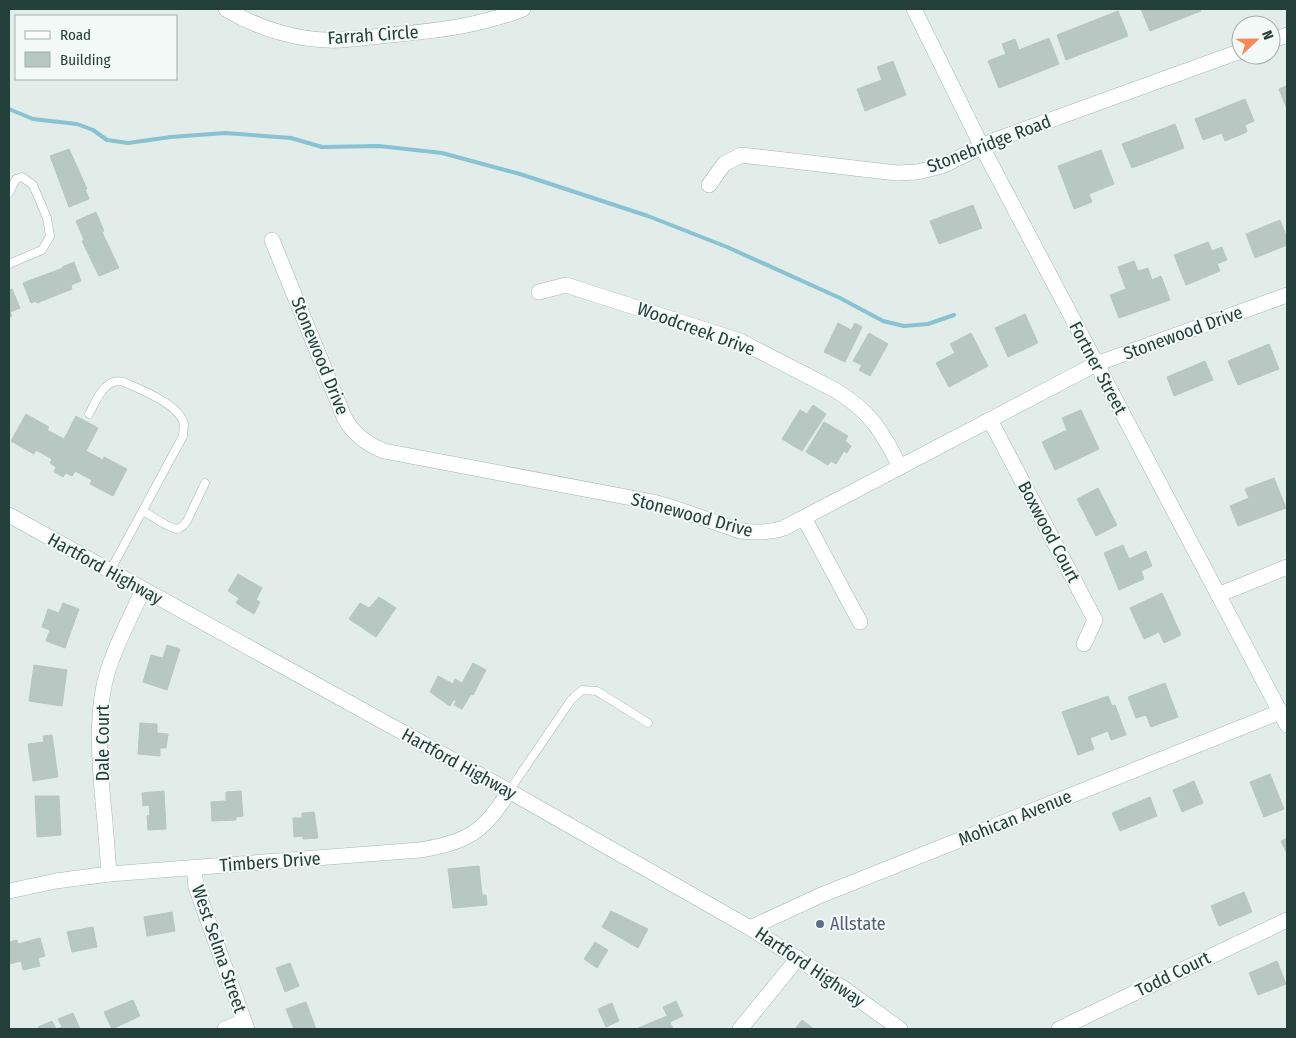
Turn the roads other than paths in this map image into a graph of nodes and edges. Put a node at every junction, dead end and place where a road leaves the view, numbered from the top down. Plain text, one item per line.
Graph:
1 (226, 9) edge
2 (523, 9) edge
3 (914, 9) edge
4 (1231, 56) edge
5 (982, 147) junction
6 (709, 185) dead end
7 (9, 193) edge
8 (272, 240) dead end
9 (9, 264) edge
10 (540, 292) dead end
11 (1287, 295) edge
12 (1096, 364) junction
13 (89, 414) dead end
14 (990, 420) junction
15 (900, 467) junction
16 (205, 483) dead end
17 (143, 511) junction
18 (9, 515) edge
19 (804, 518) junction
20 (1287, 568) edge
21 (110, 571) junction
22 (143, 590) junction
23 (1218, 595) junction
24 (860, 622) dead end
25 (1084, 644) dead end
26 (1284, 718) edge
27 (648, 723) dead end
28 (509, 792) junction
29 (194, 868) junction
30 (109, 874) junction
31 (9, 891) edge
32 (1287, 920) edge
33 (750, 928) junction
34 (798, 958) junction
35 (246, 1025) edge
36 (225, 1029) edge
37 (740, 1029) edge
38 (900, 1029) edge
39 (1059, 1029) edge

1 - 2 street, Farrah Circle
3 - 5 street, Fortner Street
4 - 5 street, Stonebridge Road
5 - 6 street, Stonebridge Road
5 - 12 street, Fortner Street
7 - 9 lane
8 - 19 street, Stonewood Drive
10 - 15 street, Woodcreek Drive
11 - 12 street, Stonewood Drive
12 - 14 street, Stonewood Drive
12 - 23 street, Fortner Street
13 - 17 lane
14 - 15 street, Stonewood Drive
14 - 25 street, Boxwood Court
15 - 19 street, Stonewood Drive
16 - 17 lane
17 - 21 lane
18 - 21 street, Hartford Highway
19 - 24 street
20 - 23 street
21 - 22 street, Hartford Highway
22 - 28 street, Hartford Highway
22 - 30 street, Dale Court
23 - 26 street, Fortner Street
26 - 33 street, Mohican Avenue
27 - 28 lane
28 - 29 street, Timbers Drive
28 - 33 street, Hartford Highway
29 - 30 street, Timbers Drive
29 - 35 street, West Selma Street
30 - 31 street, Timbers Drive
32 - 39 street, Todd Court
33 - 34 street, Hartford Highway
34 - 37 street
34 - 38 street, Hartford Highway
35 - 36 street

